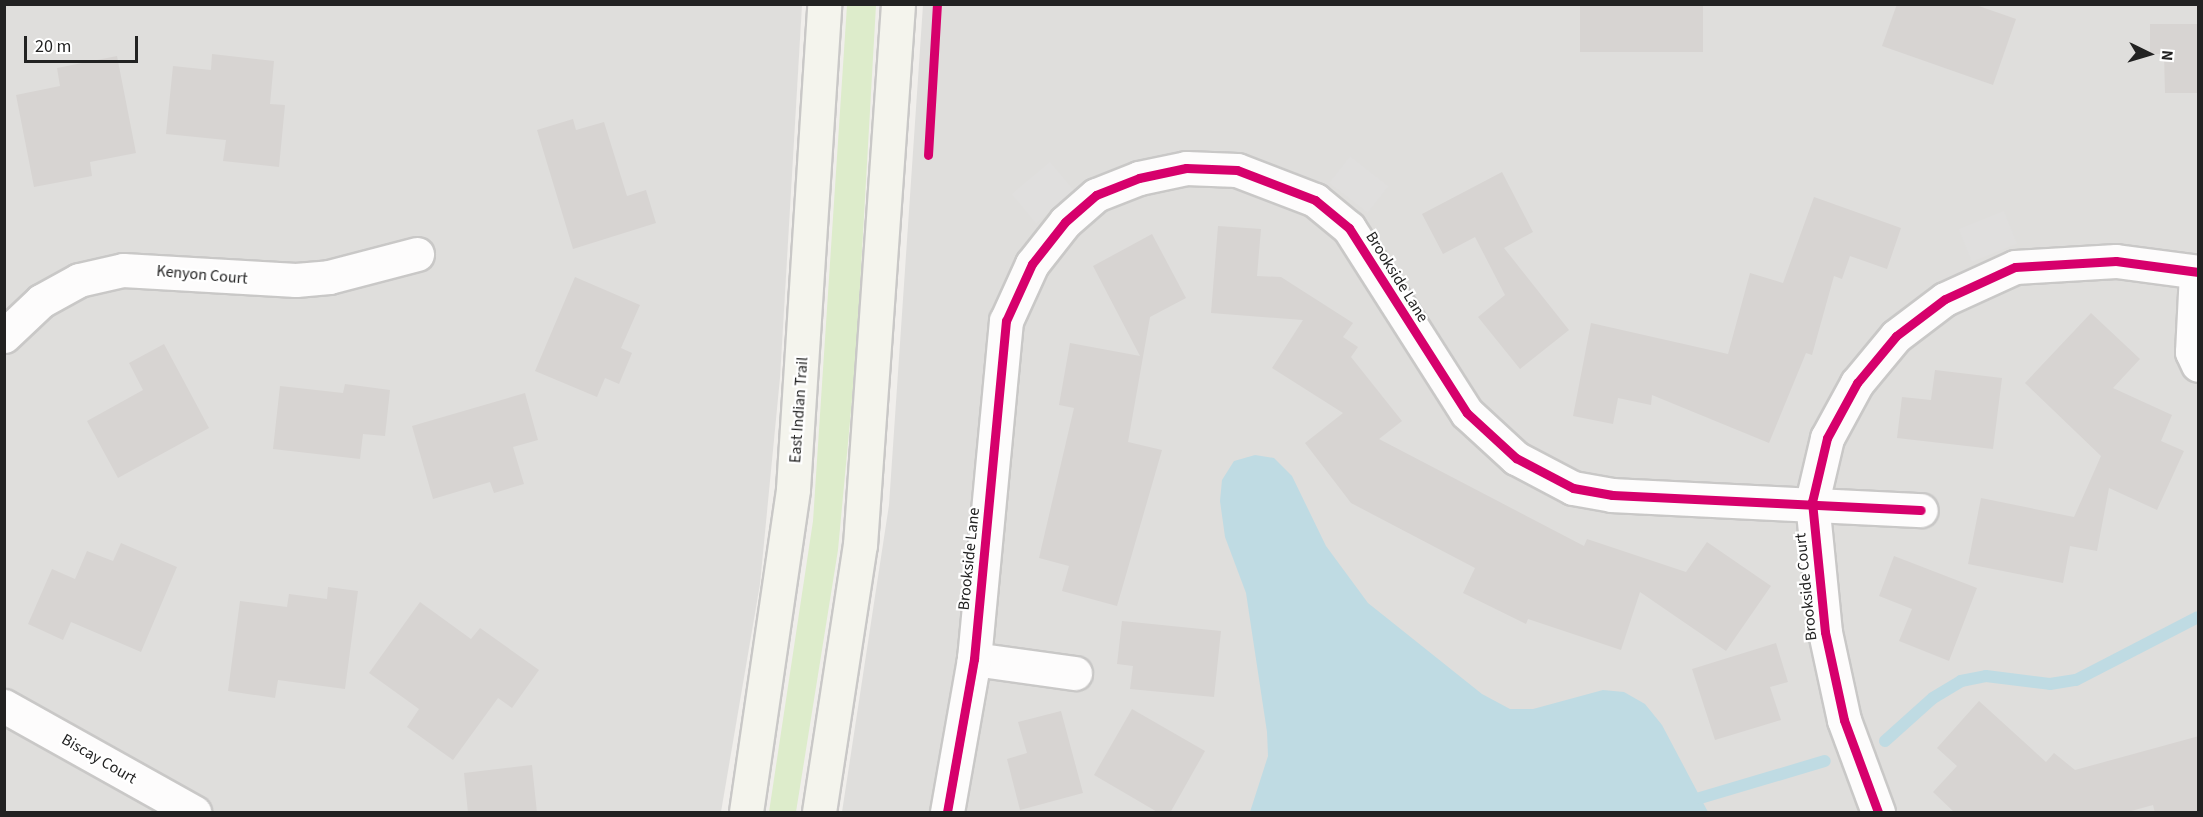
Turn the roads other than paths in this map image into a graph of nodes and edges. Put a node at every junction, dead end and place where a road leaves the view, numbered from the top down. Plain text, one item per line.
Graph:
1 (824, 4) edge
2 (898, 4) edge
3 (417, 254) dead end
4 (2197, 272) edge
5 (4, 336) edge
6 (2199, 365) edge
7 (1812, 502) junction
8 (1921, 510) dead end
9 (974, 659) junction
10 (1075, 673) dead end
11 (4, 706) edge
12 (194, 813) edge
13 (746, 813) edge
14 (819, 813) edge
15 (947, 813) edge
16 (1878, 813) edge

1 - 13 main road, East Indian Trail
2 - 14 main road
3 - 5 street, Kenyon Court
4 - 6 street, Brookside Court
4 - 7 street, Brookside Court
7 - 8 street, Brookside Lane
7 - 9 street, Brookside Lane
7 - 16 street, Brookside Court
9 - 10 street
9 - 15 street, Brookside Lane
11 - 12 street, Biscay Court

